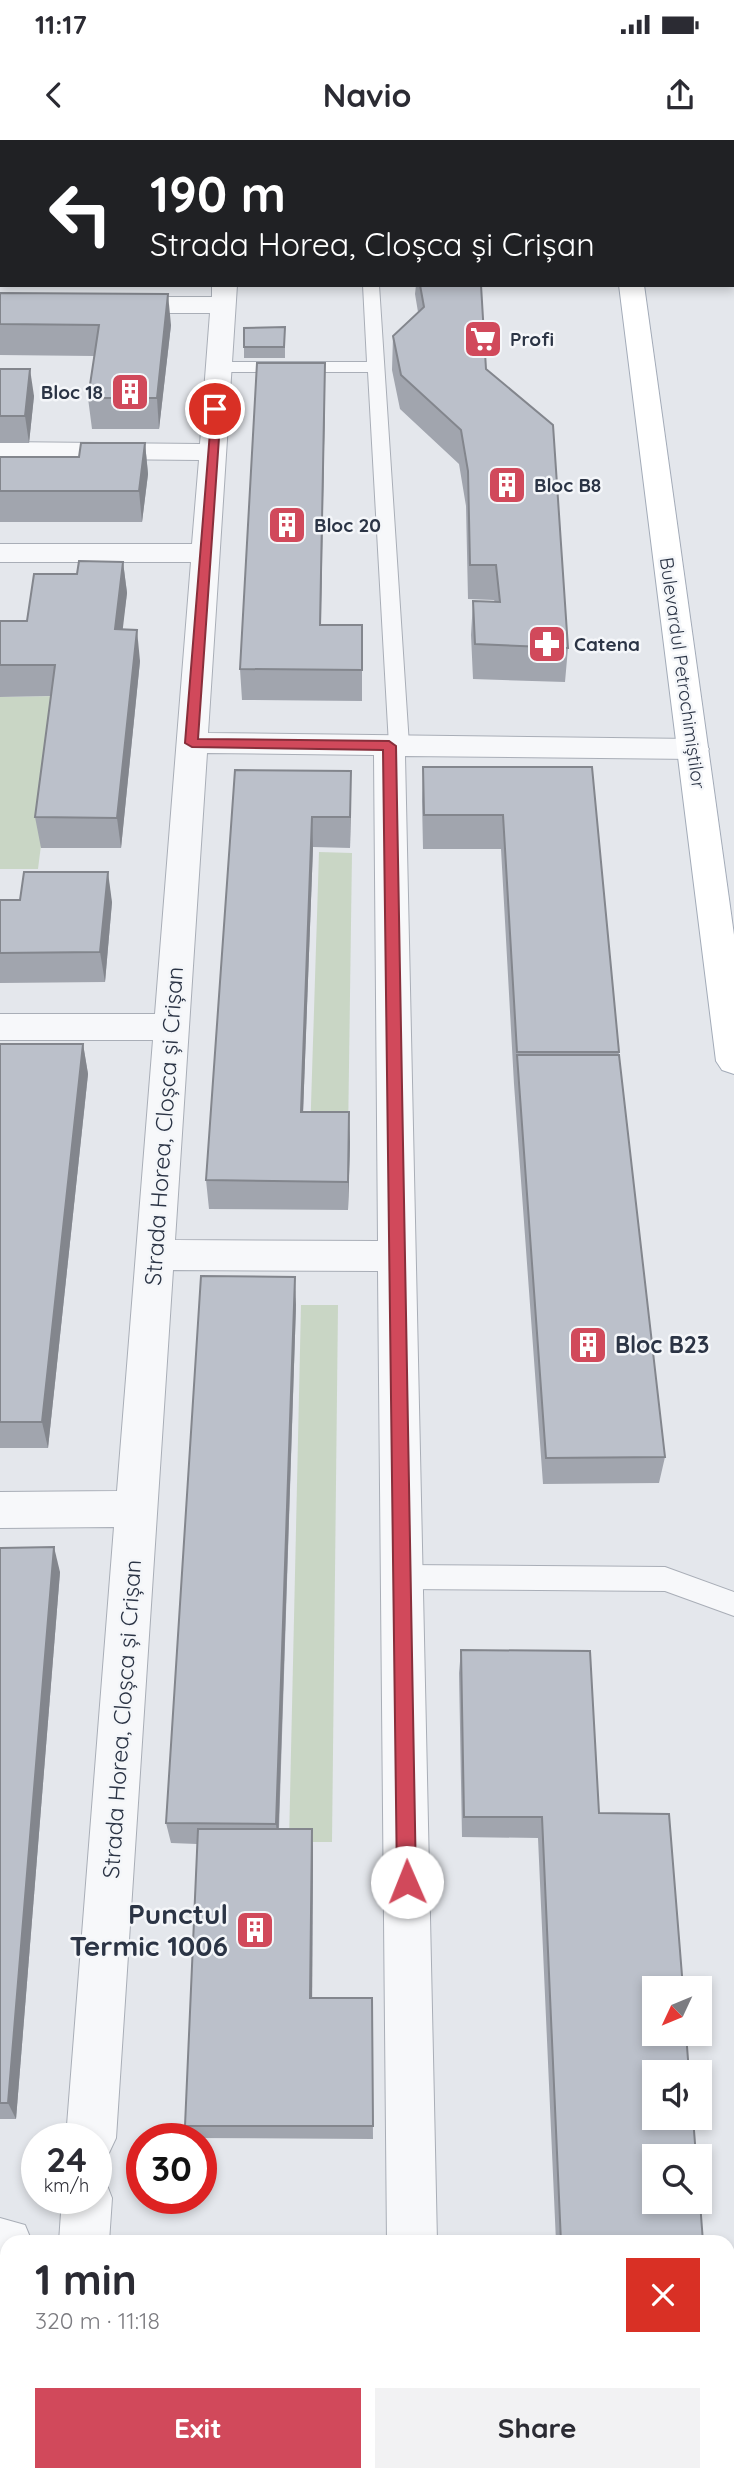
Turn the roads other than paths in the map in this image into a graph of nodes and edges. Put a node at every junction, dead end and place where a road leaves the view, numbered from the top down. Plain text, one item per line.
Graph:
1 (371, 287) edge
2 (631, 287) edge
3 (224, 295) edge
4 (98, 305) edge
5 (219, 367) junction
6 (376, 367) junction
7 (0, 450) edge
8 (212, 452) junction
9 (0, 553) edge
10 (206, 553) junction
11 (192, 743) junction
12 (394, 745) junction
13 (693, 749) junction
14 (0, 1027) edge
15 (172, 1027) junction
16 (734, 1061) edge
17 (155, 1255) junction
18 (397, 1256) junction
19 (0, 1510) edge
20 (136, 1510) junction
21 (402, 1577) junction
22 (734, 1604) edge
23 (93, 2123) edge
24 (86, 2214) edge
25 (84, 2235) edge
26 (412, 2235) edge

1 - 6 lane
2 - 13 main road, Bulevardul Petrochimiștilor
3 - 4 street
3 - 5 street, Strada Horea, Cloșca și Crișan
5 - 6 lane
5 - 8 street, Strada Horea, Cloșca și Crișan
6 - 12 lane
7 - 8 street
8 - 10 street, Strada Horea, Cloșca și Crișan
9 - 10 street
10 - 11 street, Strada Horea, Cloșca și Crișan
11 - 12 street
11 - 15 street, Strada Horea, Cloșca și Crișan
12 - 13 street
12 - 18 street
13 - 16 main road, Bulevardul Petrochimiștilor
14 - 15 street
15 - 17 street, Strada Horea, Cloșca și Crișan
17 - 18 street
17 - 20 street, Strada Horea, Cloșca și Crișan
18 - 21 street
19 - 20 street
20 - 23 street, Strada Horea, Cloșca și Crișan
21 - 22 lane
21 - 26 street
24 - 25 street

